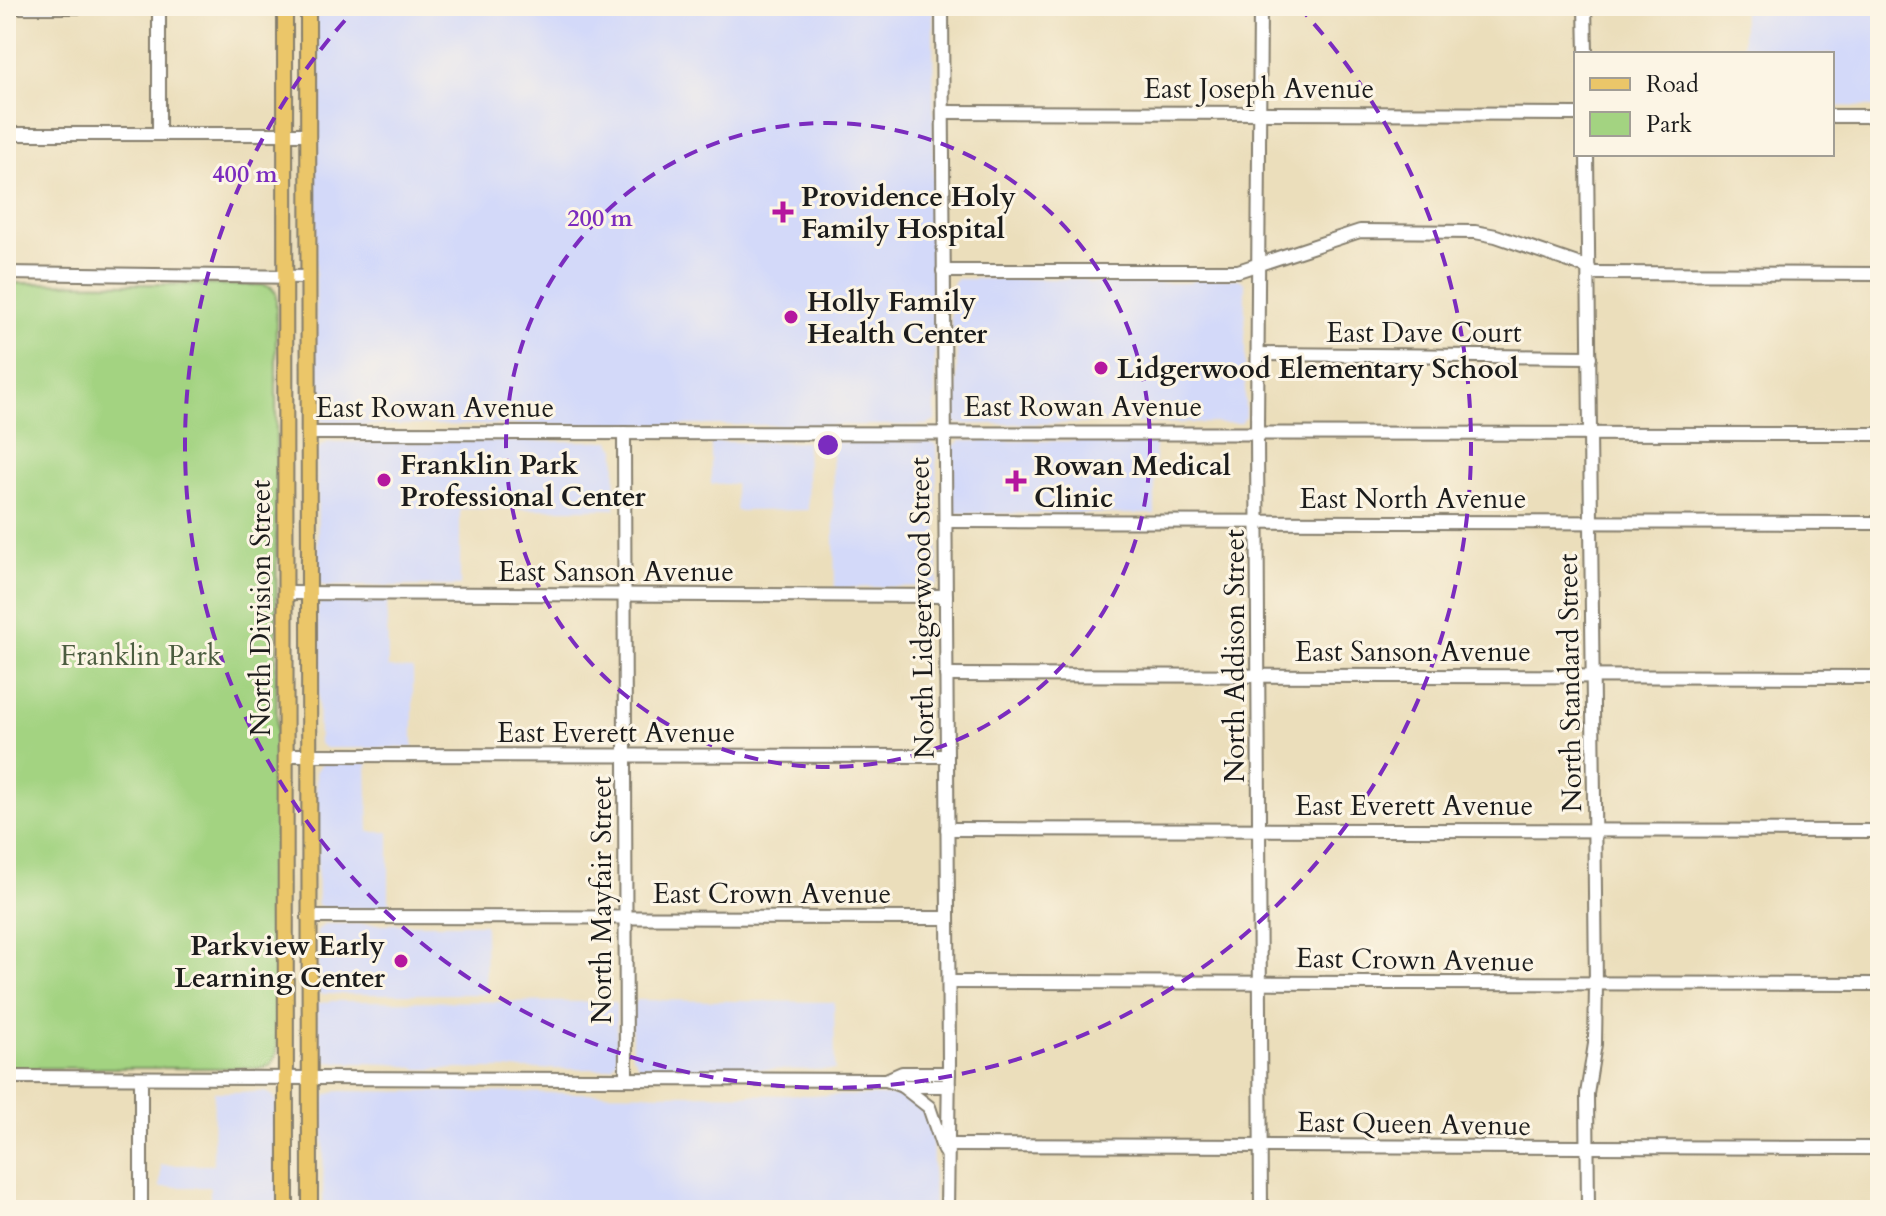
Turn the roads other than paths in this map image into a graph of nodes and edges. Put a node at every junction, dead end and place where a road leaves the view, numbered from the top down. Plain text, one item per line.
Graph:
1 (285, 6) edge
2 (308, 6) edge
3 (942, 6) edge
4 (1260, 6) edge
5 (1585, 6) edge
6 (6, 7) edge
7 (159, 7) edge
8 (1586, 52) edge
9 (943, 112) junction
10 (1258, 112) junction
11 (1574, 114) edge
12 (1834, 116) edge
13 (1880, 116) edge
14 (6, 134) edge
15 (159, 134) junction
16 (286, 134) junction
17 (308, 134) junction
18 (1587, 156) edge
19 (1258, 265) junction
20 (943, 271) junction
21 (1589, 271) junction
22 (6, 273) edge
23 (1880, 274) edge
24 (286, 276) junction
25 (308, 277) junction
26 (1258, 354) junction
27 (1590, 357) junction
28 (286, 432) junction
29 (944, 432) junction
30 (1257, 432) junction
31 (308, 433) junction
32 (624, 433) junction
33 (1590, 434) junction
34 (1880, 434) edge
35 (1257, 520) junction
36 (946, 521) junction
37 (1591, 523) junction
38 (1880, 523) edge
39 (286, 593) junction
40 (308, 593) junction
41 (625, 594) junction
42 (946, 596) junction
43 (946, 675) junction
44 (1259, 675) junction
45 (1593, 676) junction
46 (1880, 677) edge
47 (286, 755) junction
48 (625, 755) junction
49 (308, 756) junction
50 (947, 756) junction
51 (947, 829) junction
52 (1259, 829) junction
53 (1594, 830) junction
54 (1880, 831) edge
55 (308, 917) junction
56 (625, 917) junction
57 (948, 918) junction
58 (949, 982) junction
59 (1260, 982) junction
60 (1880, 984) edge
61 (1596, 985) junction
62 (6, 1077) edge
63 (141, 1078) junction
64 (287, 1078) junction
65 (309, 1078) junction
66 (626, 1079) junction
67 (886, 1080) junction
68 (949, 1080) junction
69 (902, 1086) junction
70 (948, 1145) junction
71 (1261, 1145) junction
72 (1880, 1148) edge
73 (1587, 1149) junction
74 (947, 1162) junction
75 (141, 1210) edge
76 (286, 1210) edge
77 (310, 1210) edge
78 (947, 1210) edge
79 (1261, 1210) edge
80 (1588, 1210) edge

1 - 16 main road, North Division Street
2 - 17 main road, North Division Street
3 - 9 street, North Lidgerwood Street
4 - 10 street, North Addison Street
5 - 8 street
6 - 7 street
7 - 15 street
9 - 10 street, East Joseph Avenue
9 - 20 street, North Lidgerwood Street
10 - 11 street, East Joseph Avenue
10 - 19 street, North Addison Street
12 - 13 street
14 - 15 street
15 - 16 street
16 - 17 street
16 - 24 main road, North Division Street
17 - 25 main road, North Division Street
18 - 21 street, North Standard Street
19 - 20 street
19 - 21 street
19 - 26 street, North Addison Street
20 - 29 street, North Lidgerwood Street
21 - 23 street
21 - 27 street, North Standard Street
22 - 24 street
24 - 25 street
24 - 28 main road, North Division Street
25 - 31 main road, North Division Street
26 - 27 street, East Dave Court
26 - 30 street, North Addison Street
27 - 33 street, North Standard Street
28 - 31 main road, East Rowan Avenue
28 - 39 main road, North Division Street
29 - 30 street, East Rowan Avenue
29 - 32 street, East Rowan Avenue
29 - 36 street, North Lidgerwood Street
30 - 33 street, East Rowan Avenue
30 - 35 street, North Addison Street
31 - 32 street, East Rowan Avenue
31 - 40 main road, North Division Street
32 - 41 street, North Mayfair Street
33 - 34 street, East Rowan Avenue
33 - 37 street, North Standard Street
35 - 36 street, East North Avenue
35 - 37 street, East North Avenue
35 - 44 street, North Addison Street
36 - 42 street, North Lidgerwood Street
37 - 38 street, East North Avenue
37 - 45 street, North Standard Street
39 - 40 street, East Sanson Avenue
39 - 47 main road, North Division Street
40 - 41 street, East Sanson Avenue
40 - 49 main road, North Division Street
41 - 42 street, East Sanson Avenue
41 - 48 street, North Mayfair Street
42 - 43 street, North Lidgerwood Street
43 - 44 street, East Sanson Avenue
43 - 50 street, North Lidgerwood Street
44 - 45 street, East Sanson Avenue
44 - 52 street, North Addison Street
45 - 46 street, East Sanson Avenue
45 - 53 street, North Standard Street
47 - 49 street, East Everett Avenue
47 - 64 main road, North Division Street
48 - 49 street, East Everett Avenue
48 - 50 street, East Everett Avenue
48 - 56 street, North Mayfair Street
49 - 55 main road, North Division Street
50 - 51 street, North Lidgerwood Street
51 - 52 street, East Everett Avenue
51 - 57 street, North Lidgerwood Street
52 - 53 street, East Everett Avenue
52 - 59 street, North Addison Street
53 - 54 street, East Everett Avenue
53 - 61 street, North Standard Street
55 - 56 street, East Crown Avenue
55 - 65 main road, North Division Street
56 - 57 street, East Crown Avenue
56 - 66 street, North Mayfair Street
57 - 58 street, North Lidgerwood Street
58 - 59 street, East Crown Avenue
58 - 68 street, North Lidgerwood Street
59 - 61 street, East Crown Avenue
59 - 71 street, North Addison Street
60 - 61 street, East Crown Avenue
61 - 73 street, North Standard Street
62 - 63 street
63 - 64 street
63 - 75 street
64 - 65 street
64 - 76 main road, North Division Street
65 - 66 street
65 - 77 main road, North Division Street
66 - 67 street
67 - 68 street
67 - 69 street
68 - 69 street
68 - 70 street, North Lidgerwood Street
69 - 74 street
70 - 71 street, East Queen Avenue
70 - 74 street, North Lidgerwood Street
71 - 73 street, East Queen Avenue
71 - 79 street, North Addison Street
72 - 73 street, East Queen Avenue
73 - 80 street, North Standard Street
74 - 78 street, North Lidgerwood Street

